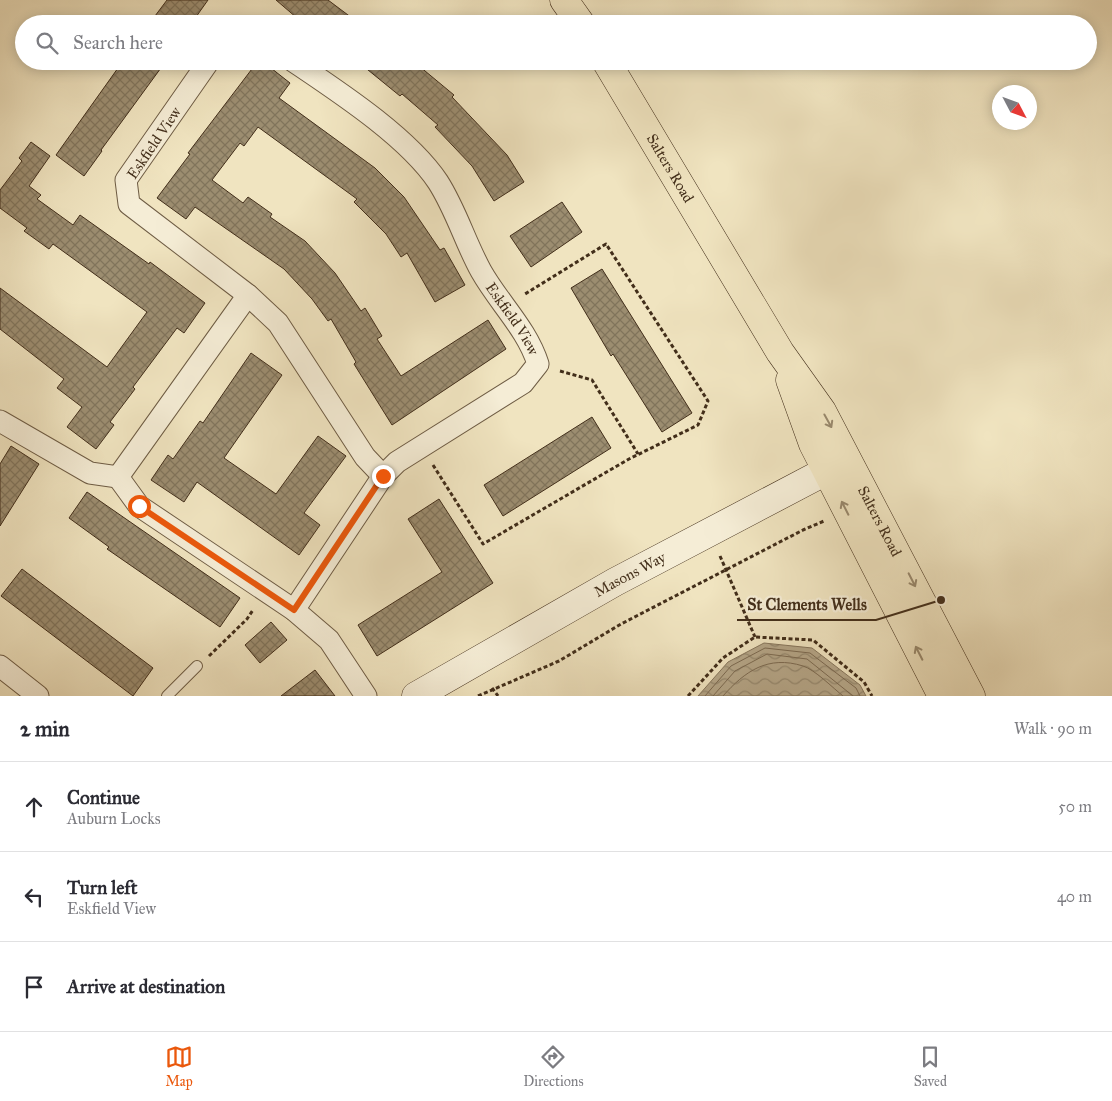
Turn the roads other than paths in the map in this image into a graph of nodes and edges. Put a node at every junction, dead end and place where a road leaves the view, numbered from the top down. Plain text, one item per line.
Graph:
1 (564, 0) edge
2 (575, 15) edge
3 (203, 70) edge
4 (306, 70) edge
5 (611, 70) edge
6 (248, 295) junction
7 (0, 421) edge
8 (837, 465) junction
9 (383, 476) junction
10 (118, 477) junction
11 (294, 610) junction
12 (0, 666) edge
13 (197, 666) road end
14 (38, 696) edge
15 (167, 696) edge
16 (366, 696) edge
17 (416, 696) edge
18 (942, 696) edge
19 (971, 696) edge

1 - 2 main road
3 - 6 street, Eskfield View
4 - 9 street, Eskfield View
5 - 8 main road, Salters Road
6 - 9 street, Eskfield View
6 - 10 street
7 - 10 street
8 - 17 street, Masons Way
18 -> 8 main road, Salters Road
8 -> 19 main road, Salters Road
9 - 11 street, Eskfield View
10 - 11 street
11 - 16 street
12 - 14 street
13 - 15 lane

